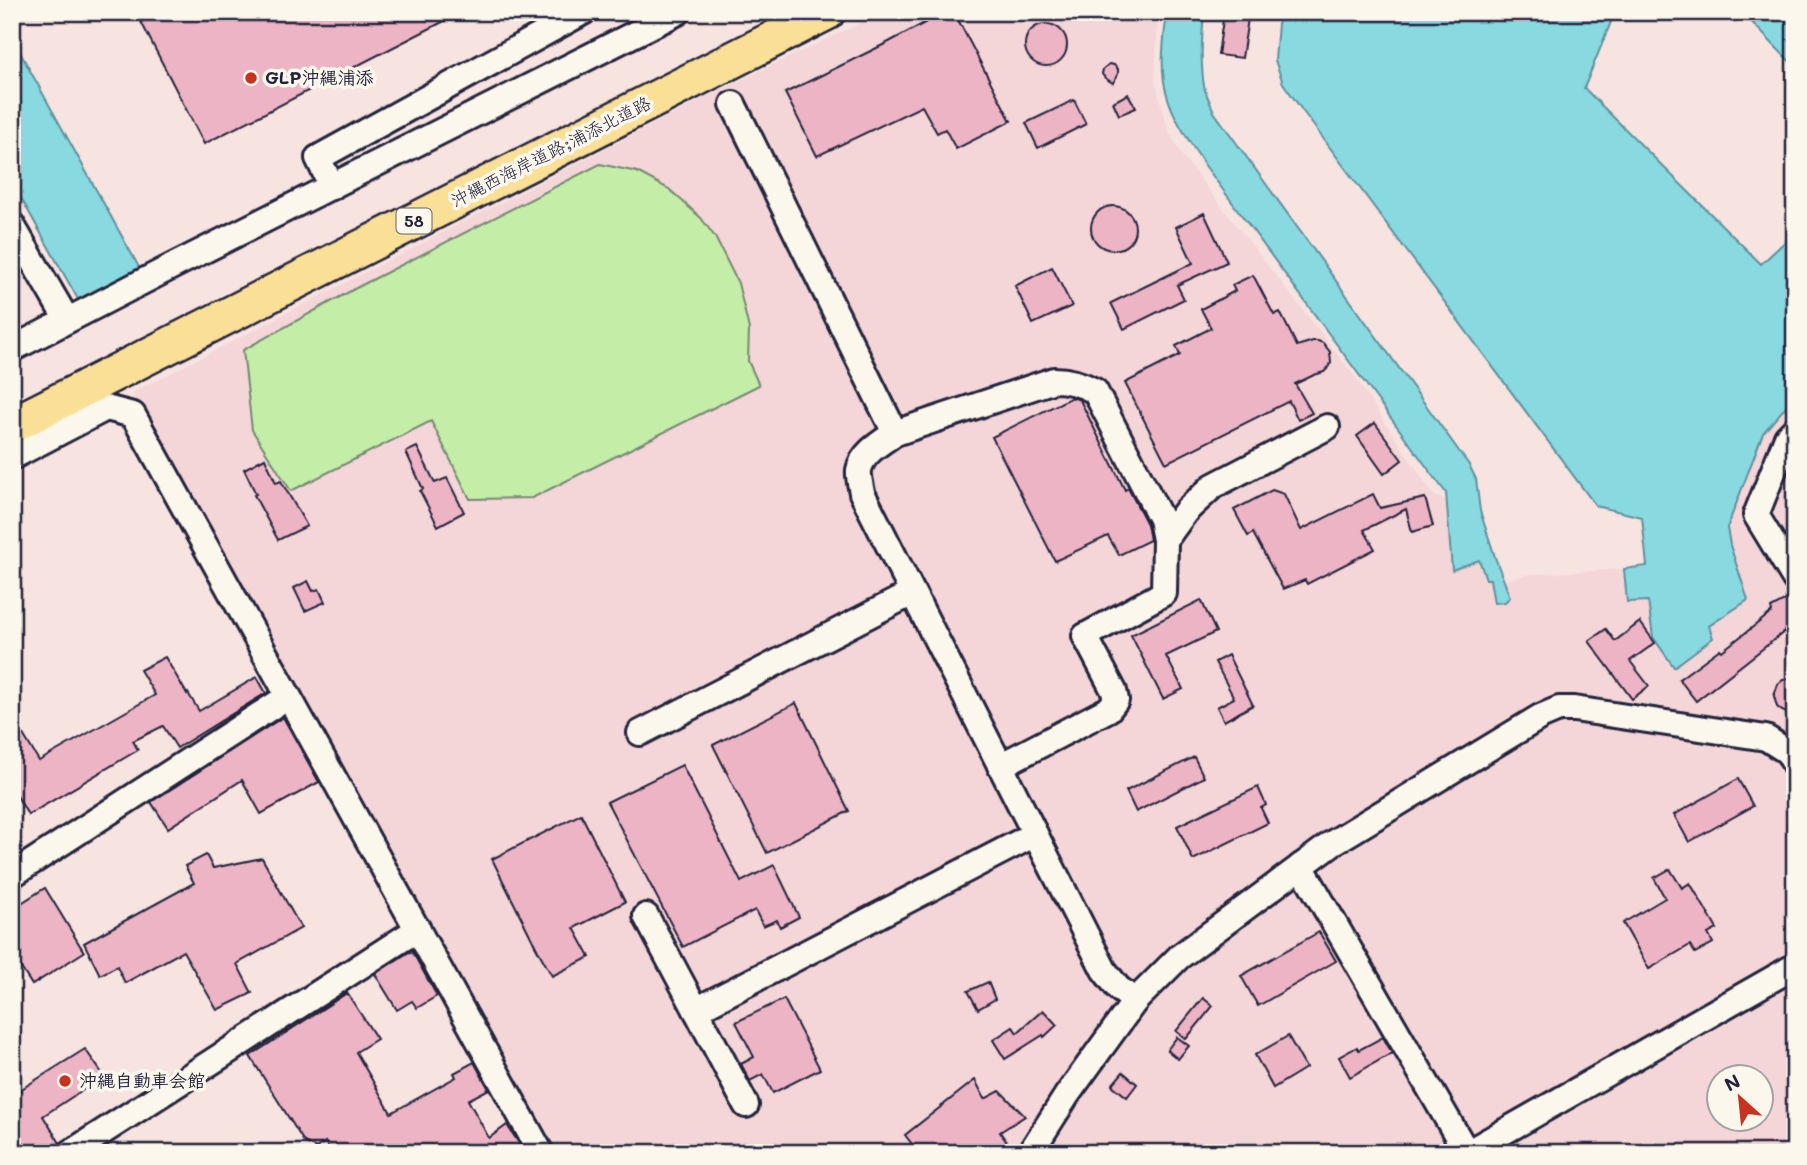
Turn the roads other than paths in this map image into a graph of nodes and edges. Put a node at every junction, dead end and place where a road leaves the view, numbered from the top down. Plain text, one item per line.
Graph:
1 (583, 12) edge
2 (678, 12) edge
3 (827, 12) edge
4 (733, 104) dead end
5 (332, 187) junction
6 (12, 225) edge
7 (67, 320) junction
8 (12, 349) edge
9 (12, 425) edge
10 (1327, 427) dead end
11 (1795, 429) edge
12 (895, 433) junction
13 (12, 457) edge
14 (1165, 540) junction
15 (1795, 579) edge
16 (912, 593) junction
17 (287, 696) junction
18 (640, 733) dead end
19 (1795, 765) edge
20 (1000, 766) junction
21 (1035, 834) junction
22 (1301, 866) junction
23 (12, 875) edge
24 (646, 916) dead end
25 (418, 929) junction
26 (1795, 966) edge
27 (1135, 1001) junction
28 (696, 1010) junction
29 (746, 1105) dead end
30 (70, 1153) edge
31 (541, 1153) edge
32 (1030, 1153) edge
33 (1467, 1153) edge

1 - 5 street
2 - 5 street
3 - 9 highway, 沖縄西海岸道路;浦添北道路 / 58
4 - 12 street
5 - 7 street
6 - 7 street
7 - 8 street
10 - 14 street
11 - 15 street
12 - 14 street
12 - 16 street
13 - 17 street
14 - 20 street
16 - 18 street
16 - 20 street
17 - 23 street
17 - 25 street
19 - 22 street
20 - 21 street
21 - 27 street
21 - 28 street
22 - 27 street
22 - 33 street
24 - 28 street
25 - 30 street
25 - 31 street
26 - 33 street
27 - 32 street
28 - 29 street

